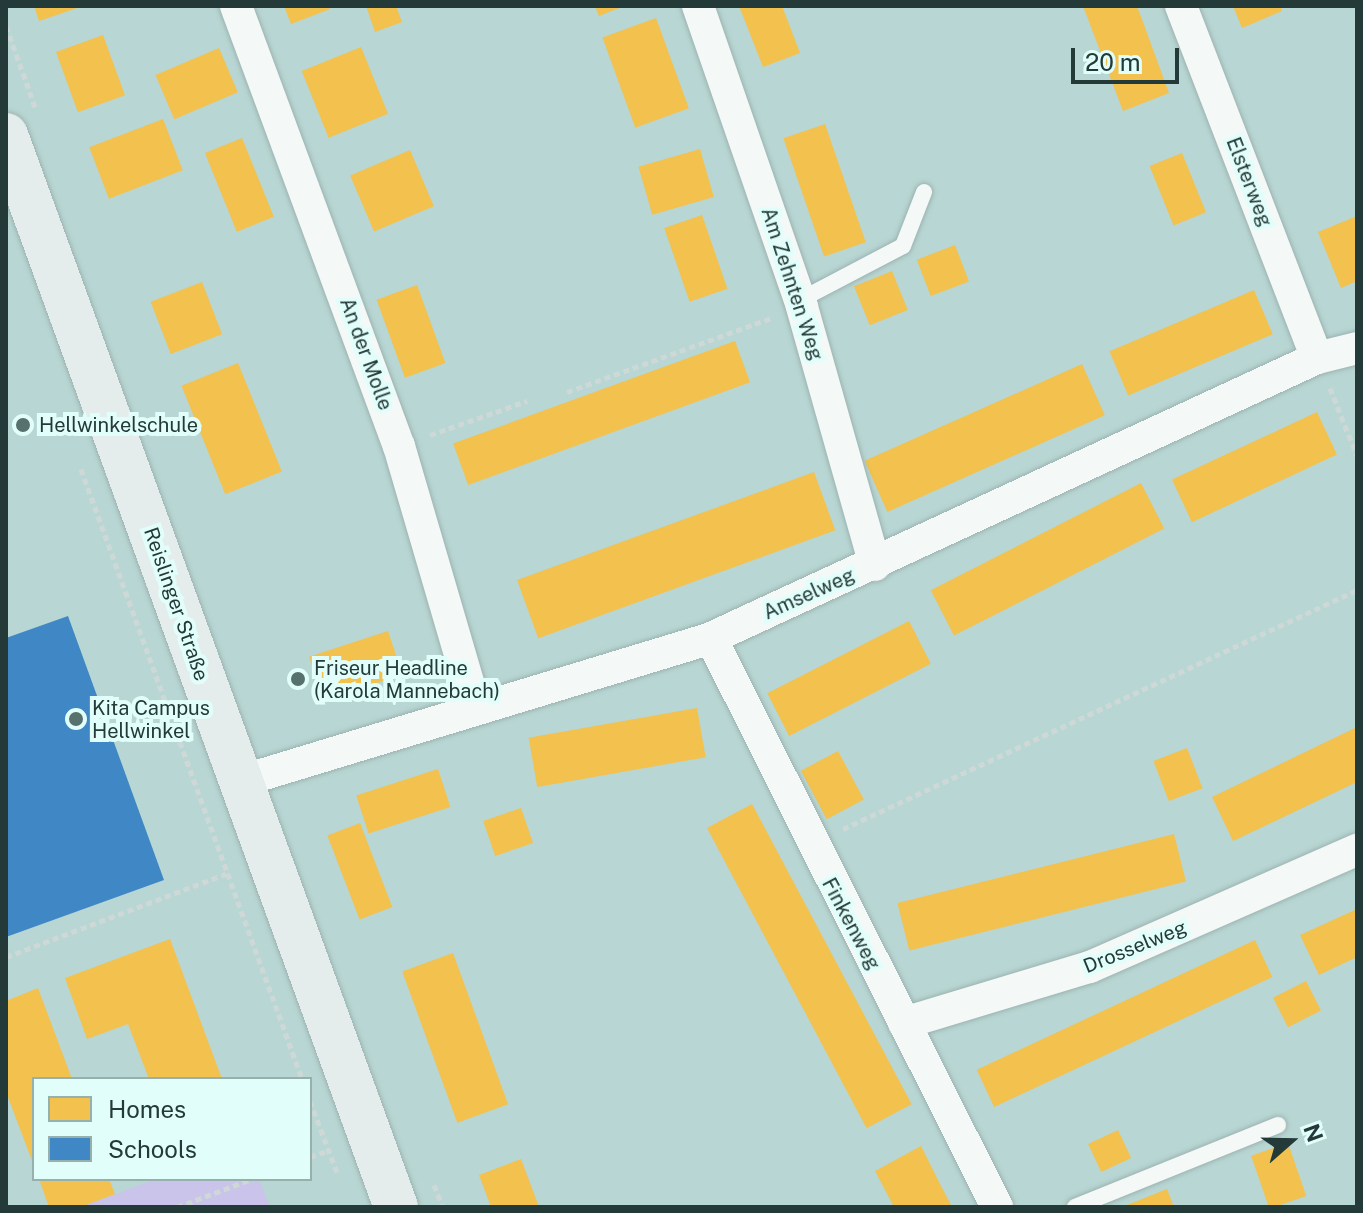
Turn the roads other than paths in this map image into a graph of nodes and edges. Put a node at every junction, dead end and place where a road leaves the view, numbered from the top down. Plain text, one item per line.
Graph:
1 (236, 6) edge
2 (698, 6) edge
3 (1181, 6) edge
4 (6, 135) edge
5 (924, 192) dead end
6 (801, 304) junction
7 (1357, 348) edge
8 (1317, 358) junction
9 (875, 565) junction
10 (711, 638) junction
11 (476, 709) junction
12 (238, 782) junction
13 (1357, 850) edge
14 (904, 1023) junction
15 (1278, 1125) dead end
16 (396, 1207) edge
17 (997, 1207) edge
18 (1075, 1207) edge

1 - 11 street, An der Molle
2 - 6 street, Am Zehnten Weg
3 - 8 street, Elsterweg
4 - 12 street, Reislinger Straße
5 - 6 lane
6 - 9 street, Am Zehnten Weg
7 - 8 street, Amselweg
8 - 9 street, Amselweg
9 - 10 street, Amselweg
10 - 11 street, Amselweg
10 - 14 street, Finkenweg
11 - 12 street, Amselweg
12 - 16 street, Reislinger Straße
13 - 14 street, Drosselweg
14 - 17 street, Finkenweg
15 - 18 lane

